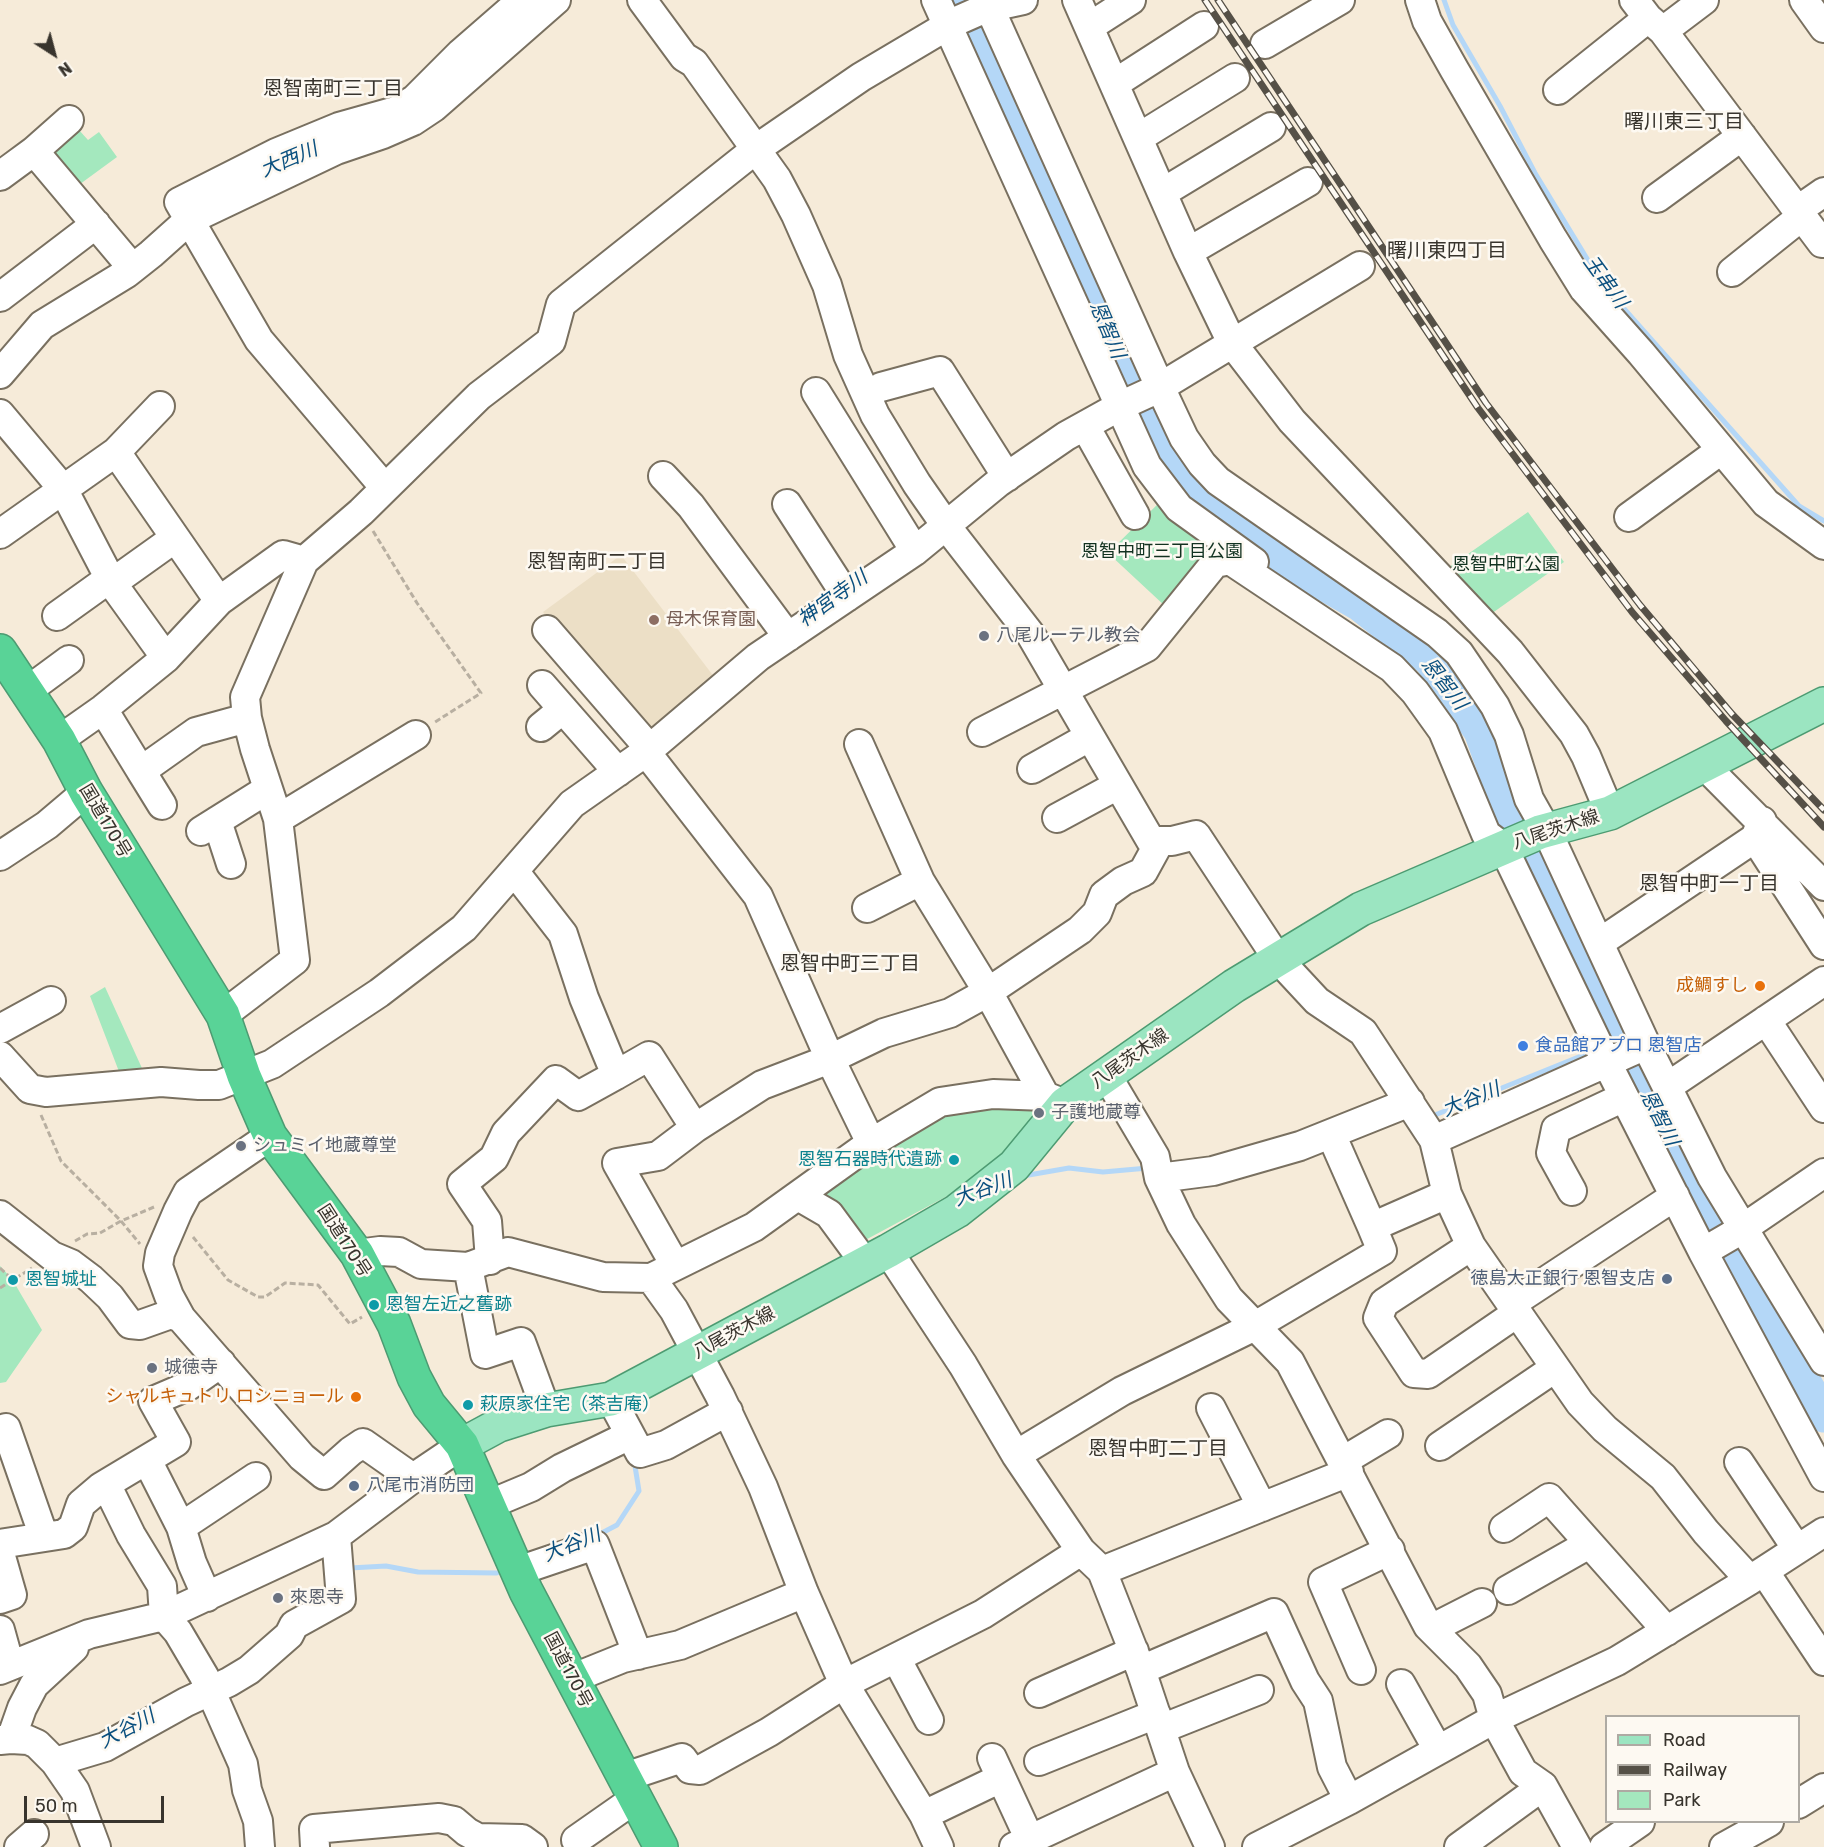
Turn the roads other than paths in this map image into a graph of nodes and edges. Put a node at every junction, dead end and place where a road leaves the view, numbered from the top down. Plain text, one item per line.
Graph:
1 (522, 0) edge
2 (556, 0) edge
3 (642, 0) edge
4 (1023, 0) edge
5 (1077, 0) edge
6 (1131, 0) edge
7 (1340, 0) edge
8 (1420, 0) edge
9 (1704, 0) edge
10 (1804, 0) edge
11 (987, 5) edge
12 (1301, 10) edge
13 (945, 16) edge
14 (1648, 16) edge
15 (1204, 26) dead end
16 (1089, 27) junction
17 (1824, 27) edge
18 (1265, 44) dead end
19 (1235, 78) dead end
20 (1114, 84) junction
21 (1558, 90) dead end
22 (69, 120) dead end
23 (1271, 127) dead end
24 (1742, 136) junction
25 (1138, 138) junction
26 (756, 149) junction
27 (34, 151) junction
28 (0, 176) edge
29 (1308, 182) dead end
30 (1824, 192) edge
31 (1162, 193) junction
32 (1657, 198) dead end
33 (1800, 213) junction
34 (189, 220) junction
35 (96, 224) junction
36 (1822, 243) dead end
37 (1188, 252) junction
38 (124, 258) dead end
39 (1360, 266) dead end
40 (1732, 272) dead end
41 (0, 297) edge
42 (1232, 343) junction
43 (0, 374) edge
44 (881, 387) dead end
45 (1158, 388) junction
46 (816, 392) dead end
47 (1122, 405) junction
48 (160, 406) dead end
49 (0, 414) edge
50 (1085, 426) junction
51 (1721, 450) junction
52 (116, 452) junction
53 (663, 476) dead end
54 (1007, 477) junction
55 (385, 488) junction
56 (63, 489) junction
57 (787, 504) dead end
58 (1135, 515) dead end
59 (1629, 517) dead end
60 (947, 527) junction
61 (1819, 533) edge
62 (0, 534) edge
63 (176, 538) junction
64 (915, 551) junction
65 (304, 561) junction
66 (111, 580) junction
67 (847, 597) junction
68 (219, 601) junction
69 (57, 616) dead end
70 (547, 630) dead end
71 (788, 637) junction
72 (0, 651) edge
73 (166, 658) junction
74 (69, 660) dead end
75 (1392, 668) junction
76 (542, 685) dead end
77 (15, 686) edge
78 (1063, 692) junction
79 (1824, 704) edge
80 (103, 709) junction
81 (563, 709) junction
82 (246, 718) junction
83 (541, 727) dead end
84 (982, 732) dead end
85 (416, 735) road end
86 (1089, 737) junction
87 (59, 740) junction
88 (859, 744) dead end
89 (648, 750) junction
90 (612, 766) junction
91 (1705, 766) junction
92 (1032, 769) dead end
93 (141, 771) junction
94 (1118, 786) junction
95 (268, 789) junction
96 (86, 792) junction
97 (162, 805) dead end
98 (1610, 813) junction
99 (1057, 818) dead end
100 (278, 819) junction
101 (1759, 830) junction
102 (1543, 832) junction
103 (1160, 841) junction
104 (1506, 846) junction
105 (0, 856) edge
106 (231, 864) dead end
107 (514, 871) junction
108 (920, 881) junction
109 (1824, 886) edge
110 (867, 908) dead end
111 (1599, 943) junction
112 (1824, 945) edge
113 (1277, 958) junction
114 (1824, 981) edge
115 (988, 992) junction
116 (51, 1001) dead end
117 (223, 1015) junction
118 (1766, 1020) junction
119 (0, 1029) edge
120 (1644, 1047) junction
121 (0, 1056) edge
122 (830, 1059) junction
123 (1607, 1063) junction
124 (616, 1075) junction
125 (244, 1076) junction
126 (1107, 1076) junction
127 (1667, 1087) junction
128 (1624, 1097) junction
129 (1055, 1100) junction
130 (1410, 1102) junction
131 (1824, 1108) edge
132 (695, 1128) junction
133 (1331, 1134) junction
134 (270, 1136) junction
135 (1434, 1140) junction
136 (871, 1143) junction
137 (1823, 1176) edge
138 (1159, 1178) junction
139 (1572, 1191) dead end
140 (1447, 1194) junction
141 (1675, 1196) junction
142 (798, 1197) junction
143 (0, 1215) edge
144 (1372, 1227) junction
145 (1741, 1230) junction
146 (1471, 1246) junction
147 (1703, 1252) junction
148 (357, 1254) junction
149 (877, 1257) junction
150 (479, 1264) junction
151 (663, 1272) junction
152 (1514, 1308) junction
153 (181, 1318) junction
154 (1256, 1326) junction
155 (697, 1352) junction
156 (1824, 1361) edge
157 (221, 1363) junction
158 (1555, 1368) junction
159 (612, 1399) junction
160 (1212, 1408) dead end
161 (546, 1410) junction
162 (728, 1411) junction
163 (0, 1430) edge
164 (1388, 1434) dead end
165 (630, 1435) junction
166 (462, 1445) junction
167 (1440, 1446) dead end
168 (1016, 1455) junction
169 (147, 1460) junction
170 (1739, 1462) dead end
171 (1346, 1466) junction
172 (256, 1477) dead end
173 (1824, 1477) edge
174 (412, 1478) junction
175 (106, 1484) junction
176 (488, 1504) junction
177 (1262, 1507) junction
178 (181, 1527) junction
179 (1504, 1528) dead end
180 (1824, 1532) edge
181 (336, 1536) junction
182 (44, 1538) junction
183 (0, 1544) edge
184 (1589, 1544) junction
185 (1797, 1549) junction
186 (1390, 1550) junction
187 (1081, 1551) junction
188 (0, 1553) edge
189 (518, 1571) junction
190 (1102, 1571) junction
191 (1757, 1576) junction
192 (1508, 1590) dead end
193 (804, 1593) junction
194 (207, 1596) junction
195 (0, 1599) edge
196 (1482, 1603) dead end
197 (164, 1616) junction
198 (1431, 1629) junction
199 (0, 1630) edge
200 (1667, 1631) junction
201 (88, 1635) junction
202 (638, 1655) junction
203 (896, 1658) junction
204 (1137, 1661) junction
205 (1824, 1661) edge
206 (5, 1668) edge
207 (1361, 1670) dead end
208 (571, 1679) junction
209 (844, 1684) junction
210 (1401, 1684) dead end
211 (211, 1690) junction
212 (1259, 1690) dead end
213 (1039, 1693) dead end
214 (1494, 1719) junction
215 (929, 1720) dead end
216 (1158, 1721) junction
217 (5, 1740) edge
218 (1438, 1750) junction
219 (1039, 1761) dead end
220 (55, 1762) junction
221 (1175, 1772) junction
222 (1543, 1786) junction
223 (631, 1787) junction
224 (1824, 1788) edge
225 (1349, 1800) junction
226 (1800, 1803) edge
227 (924, 1815) junction
228 (1637, 1823) edge
229 (1766, 1823) edge
230 (576, 1840) dead end
231 (1022, 1843) edge
232 (96, 1847) edge
233 (260, 1847) edge
234 (315, 1847) edge
235 (533, 1847) edge
236 (661, 1847) edge
237 (939, 1847) edge
238 (1210, 1847) edge
239 (1258, 1847) edge
240 (1459, 1847) edge
241 (1577, 1847) edge
242 (1604, 1847) edge
243 (1724, 1847) edge

1 - 34 street
2 - 34 street
3 - 26 street
4 - 11 street
5 - 16 street
6 - 16 street
7 - 12 street
8 - 51 street
9 - 14 street
10 - 17 street
11 - 13 street
11 - 45 street
12 - 18 street
13 - 26 street
13 - 47 street
14 - 21 street
14 - 24 street
15 - 20 street
16 - 20 street
19 - 25 street
20 - 25 street
22 - 27 street
23 - 31 street
24 - 32 street
24 - 33 street
25 - 31 street
26 - 55 street
26 - 60 street
27 - 28 street
27 - 35 street
29 - 37 street
30 - 33 street
31 - 37 street
33 - 36 street
33 - 40 street
34 - 43 street
34 - 55 street
35 - 38 street
35 - 41 street
37 - 42 street
39 - 42 street
42 - 45 street
42 - 98 street
44 - 54 street
45 - 47 street
45 - 102 street
46 - 64 street
47 - 50 street
47 - 75 street
48 - 52 street
49 - 56 street
50 - 54 street
50 - 58 street
51 - 59 street
51 - 61 street
52 - 56 street
52 - 63 street
53 - 71 street
54 - 60 street
55 - 65 street
56 - 62 street
56 - 66 street
57 - 67 street
60 - 64 street
60 - 78 street
63 - 66 street
63 - 68 street
64 - 67 street
65 - 68 street
65 - 82 street
66 - 69 street
66 - 73 street
67 - 71 street
68 - 73 street
70 - 89 street
71 - 89 street
72 - 77 highway, 国道170号
73 - 80 street
74 - 77 street
75 - 78 street
75 - 104 street
76 - 81 street
77 - 87 highway, 国道170号
78 - 84 street
78 - 86 street
79 - 91 main road, 八尾茨木線
80 - 87 street
80 - 93 street
81 - 83 street
81 - 90 street
82 - 93 street
82 - 95 street
85 - 100 street
86 - 92 street
86 - 94 street
87 - 96 highway, 国道170号
88 - 108 street
89 - 90 street
89 - 122 street
90 - 107 street
91 - 98 main road, 八尾茨木線
91 - 101 street
93 - 97 street
94 - 99 street
94 - 103 street
95 - 100 street
95 - 106 street
96 - 105 street
96 - 117 highway, 国道170号
98 - 102 main road, 八尾茨木線
100 - 117 street
101 - 109 street
101 - 111 street
101 - 112 street
102 - 104 main road, 八尾茨木線
102 - 111 street
103 - 113 street
103 - 115 street
104 - 113 main road, 八尾茨木線
104 - 123 street
107 - 124 street
107 - 125 street
108 - 110 street
108 - 115 street
111 - 120 street
113 - 126 main road, 八尾茨木線
113 - 130 street
114 - 118 street
115 - 122 street
115 - 129 street
116 - 119 street
117 - 125 highway, 国道170号
118 - 127 street
118 - 131 street
120 - 123 street
120 - 127 street
121 - 125 street
122 - 132 street
122 - 136 street
123 - 128 street
123 - 135 street
124 - 132 street
124 - 150 street
125 - 134 highway, 国道170号
126 - 129 main road, 八尾茨木線
126 - 138 street
127 - 145 street
128 - 139 street
128 - 141 street
129 - 136 street
129 - 149 main road, 八尾茨木線
130 - 133 street
130 - 135 street
132 - 151 street
133 - 138 street
133 - 144 street
134 - 148 highway, 国道170号
134 - 153 street
135 - 140 street
136 - 142 street
137 - 145 street
138 - 154 street
140 - 144 street
140 - 146 street
141 - 147 street
141 - 152 street
142 - 149 street
142 - 151 street
143 - 153 street
144 - 154 street
145 - 147 street
145 - 156 street
146 - 152 street
146 - 152 street
147 - 173 street
148 - 150 street
148 - 166 highway, 国道170号
149 - 155 main road, 八尾茨木線
149 - 168 street
150 - 151 street
150 - 161 street
151 - 155 street
152 - 158 street
153 - 157 street
154 - 168 street
154 - 171 street
155 - 159 main road, 八尾茨木線
155 - 162 street
157 - 169 street
157 - 174 street
158 - 167 street
158 - 191 street
159 - 161 main road, 八尾茨木線
159 - 165 street
160 - 177 street
161 - 166 main road, 八尾茨木線
162 - 165 street
162 - 193 street
163 - 182 street
164 - 171 street
165 - 176 street
166 - 174 street
166 - 176 highway, 国道170号
168 - 187 street
169 - 175 street
169 - 178 street
170 - 185 street
171 - 177 street
171 - 186 street
172 - 178 street
174 - 181 street
175 - 182 street
175 - 197 street
176 - 189 highway, 国道170号
177 - 190 street
178 - 194 street
179 - 184 street
180 - 185 street
181 - 194 street
181 - 211 street
182 - 183 street
184 - 192 street
184 - 200 street
185 - 191 street
186 - 198 street
186 - 207 street
187 - 190 street
187 - 203 street
188 - 195 street
189 - 202 street
189 - 208 highway, 国道170号
190 - 204 street
191 - 200 street
191 - 205 street
193 - 202 street
193 - 209 street
194 - 197 street
196 - 198 street
197 - 201 street
197 - 211 street
198 - 214 street
199 - 206 street
200 - 214 street
201 - 206 street
201 - 217 street
202 - 208 street
203 - 209 street
203 - 215 street
204 - 213 street
204 - 216 street
204 - 225 street
208 - 223 highway, 国道170号
209 - 223 street
209 - 227 street
210 - 218 street
211 - 220 street
211 - 233 street
212 - 216 street
214 - 218 street
214 - 222 street
216 - 219 street
216 - 221 street
217 - 220 street
218 - 225 street
220 - 232 street
221 - 231 street
221 - 238 street
222 - 240 street
222 - 241 street
223 - 230 street
223 - 236 highway, 国道170号
224 - 226 street
225 - 239 street
227 - 231 street
227 - 237 street
228 - 242 street
229 - 243 street
234 - 235 street

